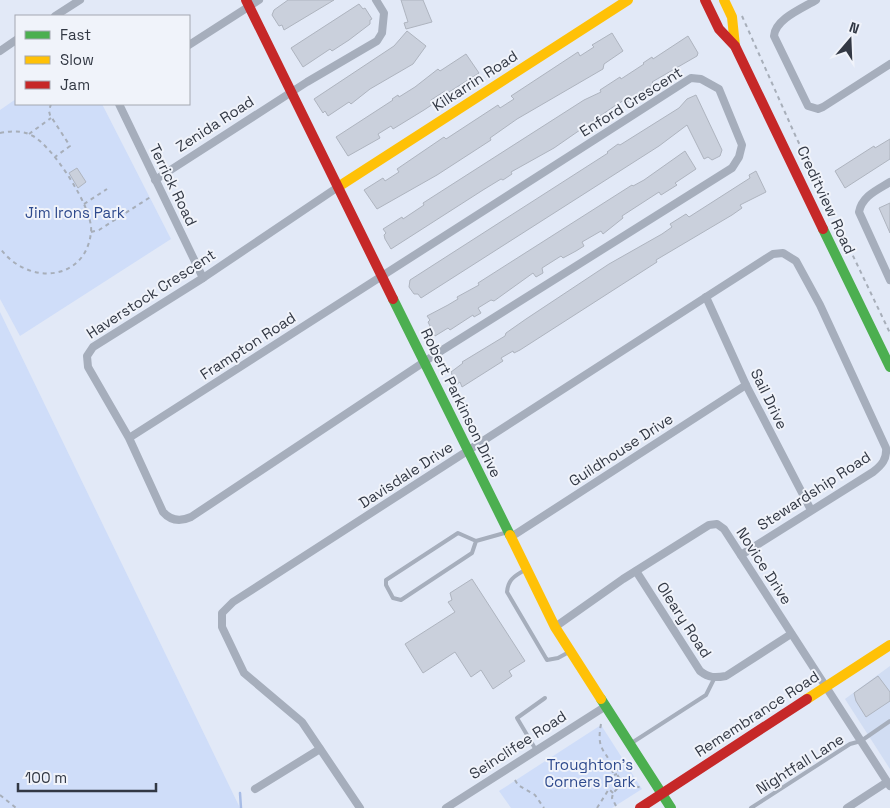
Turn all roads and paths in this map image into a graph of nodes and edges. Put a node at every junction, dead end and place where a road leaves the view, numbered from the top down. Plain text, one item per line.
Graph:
1 (80, 0) edge
2 (259, 0) edge
3 (376, 0) edge
4 (628, 0) edge
5 (705, 0) edge
6 (724, 0) edge
7 (816, 0) edge
8 (247, 3) edge
9 (68, 13) edge
10 (742, 15) dead end
11 (15, 41) edge
12 (190, 44) edge
13 (735, 46) junction
14 (0, 51) edge
15 (890, 64) edge
16 (291, 92) junction
17 (51, 105) edge
18 (118, 105) edge
19 (52, 118) junction
20 (0, 133) edge
21 (29, 134) junction
22 (54, 158) junction
23 (155, 180) junction
24 (890, 182) edge
25 (338, 186) junction
26 (107, 189) dead end
27 (152, 196) dead end
28 (84, 204) junction
29 (91, 232) junction
30 (0, 248) edge
31 (382, 276) junction
32 (203, 278) junction
33 (890, 280) edge
34 (706, 297) junction
35 (820, 305) joint
36 (890, 333) edge
37 (424, 362) junction
38 (890, 367) edge
39 (746, 386) junction
40 (129, 438) junction
41 (469, 452) junction
42 (811, 510) junction
43 (510, 535) junction
44 (476, 541) junction
45 (741, 555) junction
46 (527, 569) junction
47 (636, 571) junction
48 (555, 627) junction
49 (791, 634) junction
50 (890, 645) edge
51 (570, 651) junction
52 (714, 678) junction
53 (826, 687) junction
54 (545, 698) dead end
55 (606, 706) junction
56 (890, 721) edge
57 (601, 724) dead end
58 (861, 741) junction
59 (630, 744) junction
60 (320, 749) junction
61 (536, 750) junction
62 (626, 762) dead end
63 (613, 774) junction
64 (617, 774) junction
65 (515, 780) dead end
66 (622, 784) junction
67 (889, 784) edge
68 (642, 788) dead end
69 (255, 789) dead end
70 (609, 789) junction
71 (612, 793) junction
72 (662, 794) junction
73 (0, 796) edge
74 (616, 806) dead end
75 (16, 808) edge
76 (360, 808) edge
77 (446, 808) edge
78 (544, 808) edge
79 (597, 808) edge
80 (640, 808) edge
81 (671, 808) edge
82 (751, 808) edge
83 (847, 808) edge

1 - 9 street
2 - 8 street
3 - 16 street, Zenida Road
4 - 25 street, Kilkarrin Road
5 - 13 street, Creditview Road
6 - 13 street, Creditview Road
7 - 15 street
8 - 12 street
8 - 16 street, Robert Parkinson Drive
10 - 36 path
11 - 14 street
13 - 38 street, Creditview Road
16 - 23 street, Zenida Road
16 - 25 street, Robert Parkinson Drive
17 - 19 path
18 - 23 street, Terrick Road
19 - 21 path
19 - 22 path
20 - 21 path
21 - 22 path
22 - 28 path
23 - 32 street, Terrick Road
24 - 33 street
25 - 31 street, Robert Parkinson Drive
25 - 32 street, Haverstock Crescent
26 - 28 path
27 - 29 path
28 - 29 path
29 - 30 path
31 - 37 street, Robert Parkinson Drive
31 - 37 street, Enford Crescent
31 - 40 street, Frampton Road
32 - 40 street, Haverstock Crescent
34 - 35 street, Davisdale Drive
34 - 39 street, Sail Drive
34 - 41 street, Davisdale Drive
35 - 42 street, Stewardship Road
37 - 40 street, Haverstock Crescent
37 - 41 street, Robert Parkinson Drive
39 - 42 street, Sail Drive
39 - 43 street, Guildhouse Drive
41 - 43 street, Robert Parkinson Drive
41 - 60 street, Davisdale Drive
42 - 45 street, Stewardship Road
43 - 44 lane
43 - 46 street, Robert Parkinson Drive
44 - 44 lane
45 - 47 street, Novice Drive
45 - 49 street, Novice Drive
46 - 48 street, Robert Parkinson Drive
46 - 51 lane
47 - 48 street, Novice Drive
47 - 52 street, Oleary Road
48 - 51 street, Robert Parkinson Drive
49 - 52 street, Oleary Road
49 - 53 street, Novice Drive
50 - 53 street, Remembrance Road
51 - 55 street, Robert Parkinson Drive
52 - 59 lane
53 - 58 street, Novice Drive
53 - 72 street, Remembrance Road
54 - 61 lane
55 - 59 street, Robert Parkinson Drive
55 - 61 street, Seinclifee Road
56 - 58 lane, Nightfall Lane
57 - 63 path
58 - 67 street, Novice Drive
58 - 82 lane, Nightfall Lane
59 - 72 street, Robert Parkinson Drive
60 - 69 street
60 - 76 street, Davisdale Drive
61 - 77 street, Seinclifee Road
62 - 64 path
63 - 64 path
63 - 70 path
64 - 66 path
65 - 78 path
66 - 68 path
66 - 71 path
67 - 83 street
70 - 71 path
70 - 79 path
71 - 74 path
72 - 80 street, Remembrance Road
72 - 81 street, Robert Parkinson Drive
73 - 75 path

